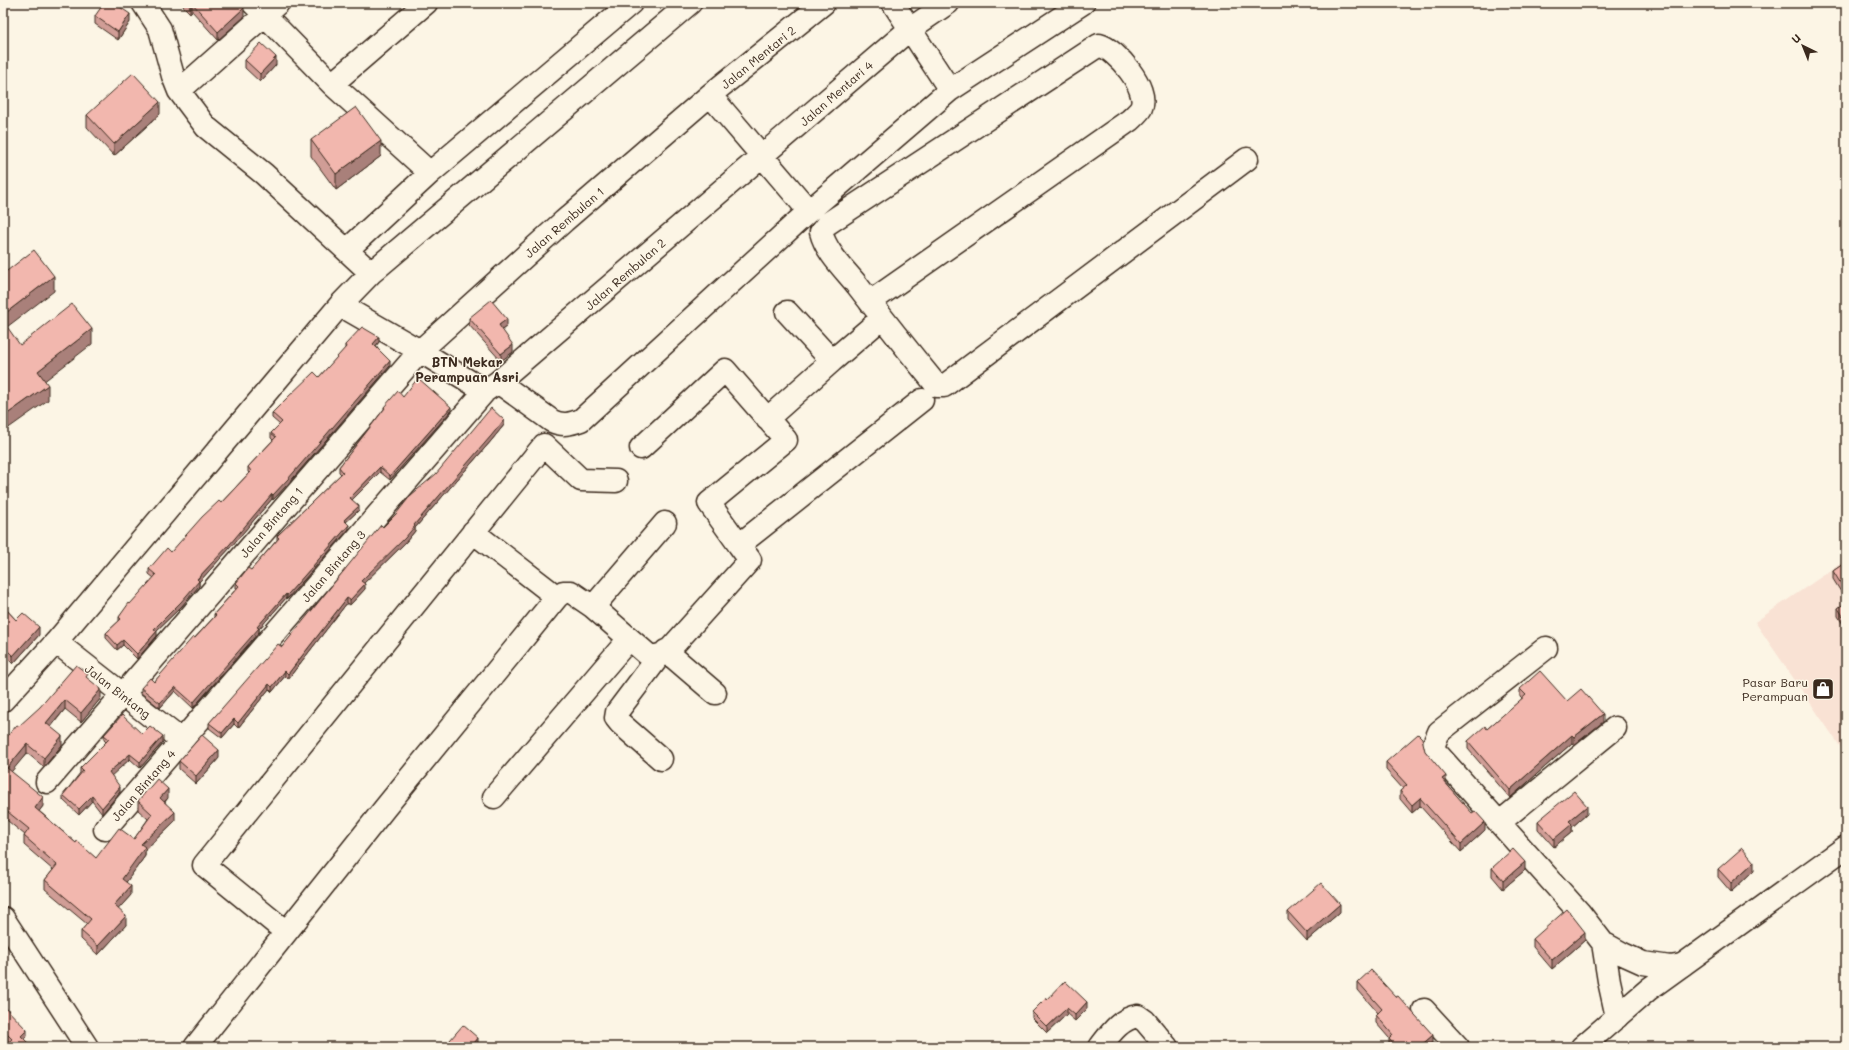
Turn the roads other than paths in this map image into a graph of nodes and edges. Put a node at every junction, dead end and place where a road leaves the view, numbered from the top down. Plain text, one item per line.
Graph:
1 (143, 3) edge
2 (426, 3) edge
3 (631, 3) edge
4 (690, 3) edge
5 (824, 3) edge
6 (893, 3) edge
7 (948, 3) edge
8 (1083, 3) edge
9 (265, 7) edge
10 (910, 30) junction
11 (332, 84) junction
12 (950, 90) junction
13 (179, 91) junction
14 (710, 96) junction
15 (763, 156) junction
16 (1247, 159) dead end
17 (430, 173) junction
18 (809, 211) junction
19 (347, 250) junction
20 (372, 273) junction
21 (340, 305) junction
22 (876, 310) junction
23 (787, 312) dead end
24 (420, 351) junction
25 (832, 361) junction
26 (492, 387) junction
27 (922, 400) dead end
28 (767, 419) junction
29 (641, 448) dead end
30 (616, 481) dead end
31 (665, 522) dead end
32 (473, 532) junction
33 (739, 545) junction
34 (557, 597) junction
35 (592, 608) junction
36 (629, 639) junction
37 (56, 642) junction
38 (1546, 648) dead end
39 (663, 653) junction
40 (122, 693) junction
41 (715, 693) dead end
42 (3, 700) edge
43 (1615, 728) dead end
44 (181, 740) junction
45 (661, 759) dead end
46 (48, 782) dead end
47 (494, 797) dead end
48 (1500, 822) junction
49 (105, 829) dead end
50 (1846, 847) edge
51 (3, 918) edge
52 (286, 932) junction
53 (1603, 943) junction
54 (1682, 966) junction
55 (1424, 1010) dead end
56 (1616, 1017) junction
57 (87, 1047) edge
58 (195, 1047) edge
59 (1100, 1047) edge
60 (1167, 1047) edge
61 (1458, 1047) edge
62 (1582, 1047) edge

1 - 13 street
2 - 11 street
3 - 17 street
4 - 20 street
5 - 14 street, Jalan Mentari 2
6 - 10 street
7 - 10 street, Jalan Mentari 4
8 - 12 street
9 - 11 street
9 - 13 street
10 - 12 street
10 - 15 street, Jalan Mentari 4
11 - 17 street
12 - 18 street
13 - 19 street
14 - 15 street
14 - 24 street, Jalan Rembulan 1
15 - 18 street
15 - 26 street, Jalan Rembulan 2
16 - 22 street
17 - 19 street
18 - 26 street
19 - 20 street
20 - 21 street
21 - 24 street
21 - 37 street
22 - 22 street
22 - 25 street
23 - 25 street
24 - 26 street
24 - 40 street, Jalan Bintang 1
25 - 28 street
26 - 44 street, Jalan Bintang 3
27 - 33 street
28 - 29 street
28 - 33 street
30 - 32 street
31 - 35 street
32 - 34 street
32 - 52 street
33 - 39 street
34 - 35 street
34 - 52 street
35 - 36 street
36 - 39 street
36 - 47 street
37 - 40 street, Jalan Bintang
37 - 42 street
38 - 48 street
39 - 41 street
39 - 45 street
40 - 44 street, Jalan Bintang
40 - 46 street, Jalan Bintang 1
43 - 48 street
44 - 49 street, Jalan Bintang 4
48 - 53 street
50 - 54 street
51 - 57 street
52 - 58 street
53 - 54 street
53 - 56 street
54 - 56 street
55 - 61 street
56 - 62 street
59 - 60 street

